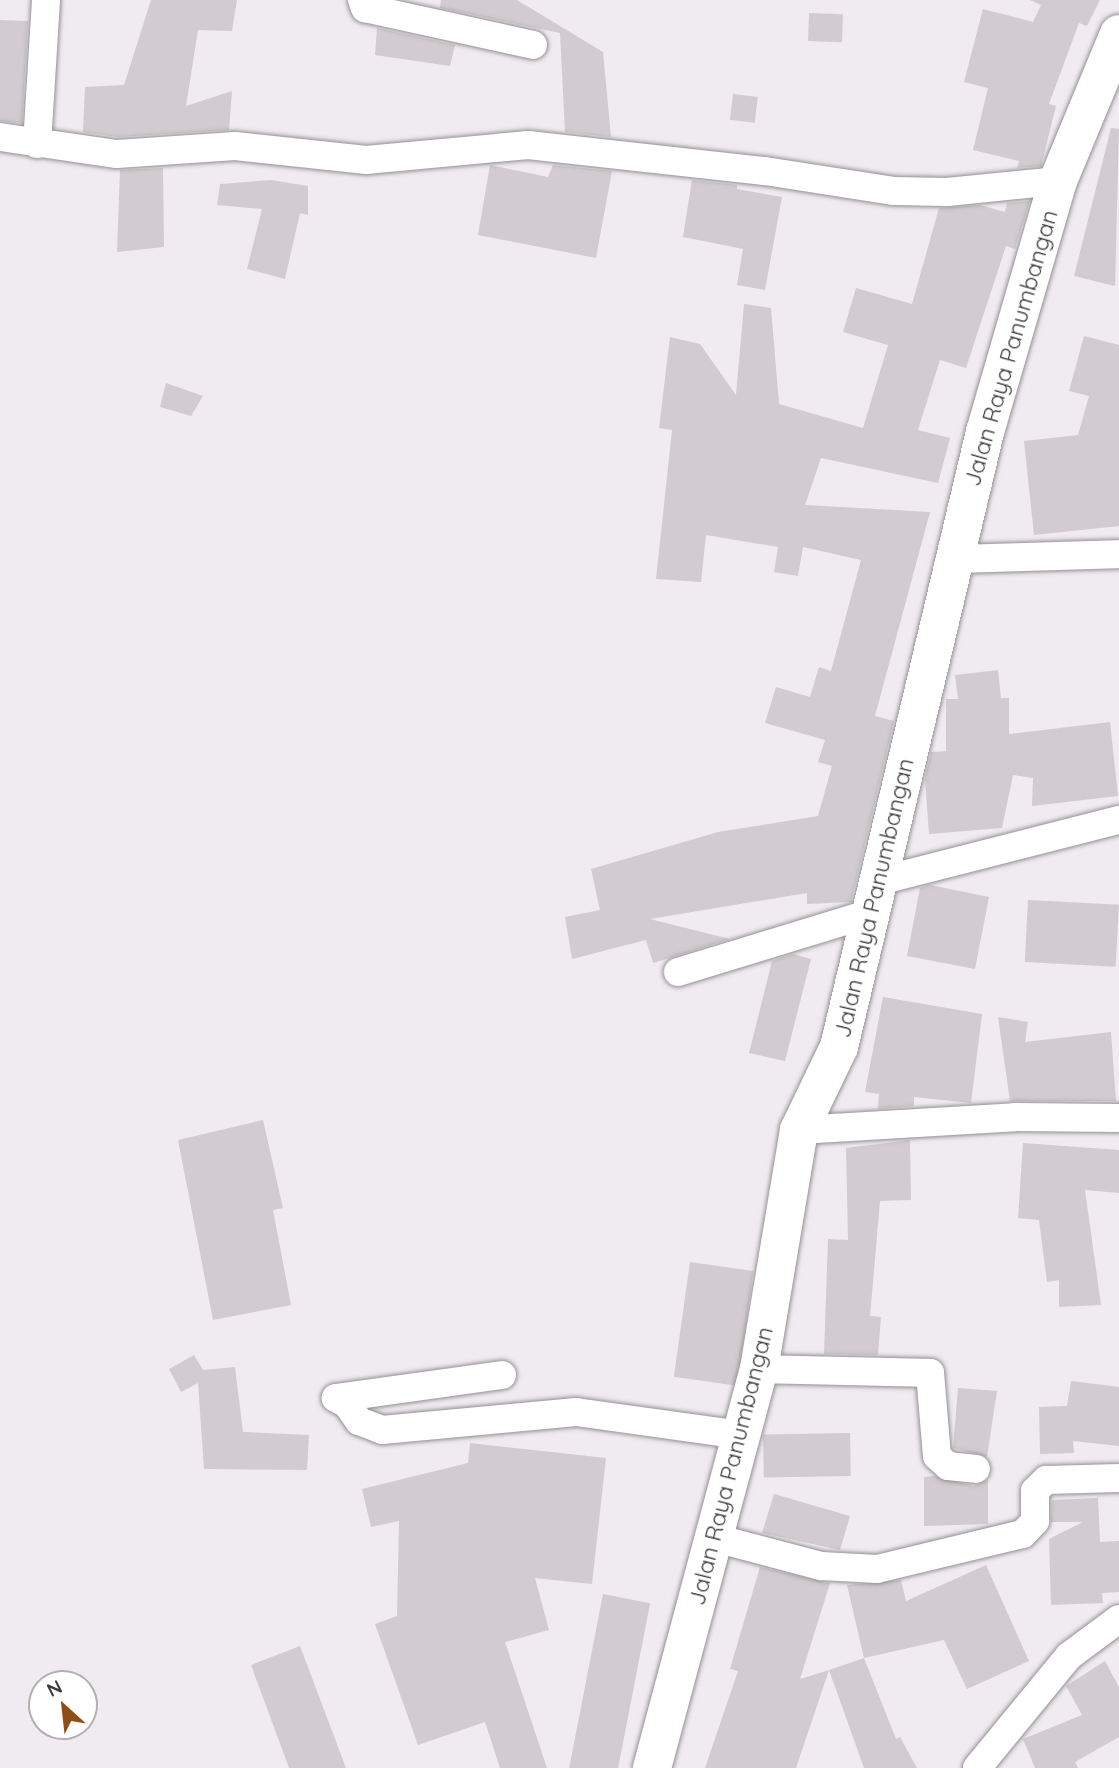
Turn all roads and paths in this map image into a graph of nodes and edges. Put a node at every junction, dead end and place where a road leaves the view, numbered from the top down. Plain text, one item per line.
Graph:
1 (46, 0) edge
2 (362, 0) edge
3 (1119, 34) edge
4 (533, 45) dead end
5 (0, 136) edge
6 (37, 144) junction
7 (1058, 181) junction
8 (1119, 554) edge
9 (955, 559) junction
10 (1119, 820) edge
11 (875, 897) junction
12 (678, 972) dead end
13 (1119, 1118) edge
14 (799, 1130) junction
15 (759, 1369) junction
16 (502, 1375) dead end
17 (743, 1435) junction
18 (976, 1469) dead end
19 (1119, 1478) edge
20 (715, 1538) junction
21 (1119, 1619) edge
22 (652, 1768) edge
23 (977, 1768) edge

1 - 6 street
2 - 4 street
3 - 7 main road, Jalan Raya Panumbangan
5 - 6 street
6 - 7 street
7 - 9 main road, Jalan Raya Panumbangan
8 - 9 street
9 - 11 main road, Jalan Raya Panumbangan
10 - 11 street
11 - 12 street
11 - 14 main road, Jalan Raya Panumbangan
13 - 14 street
14 - 15 main road, Jalan Raya Panumbangan
15 - 17 main road, Jalan Raya Panumbangan
15 - 18 street
16 - 17 street
17 - 20 main road, Jalan Raya Panumbangan
19 - 20 street
20 - 22 main road, Jalan Raya Panumbangan
21 - 23 street

